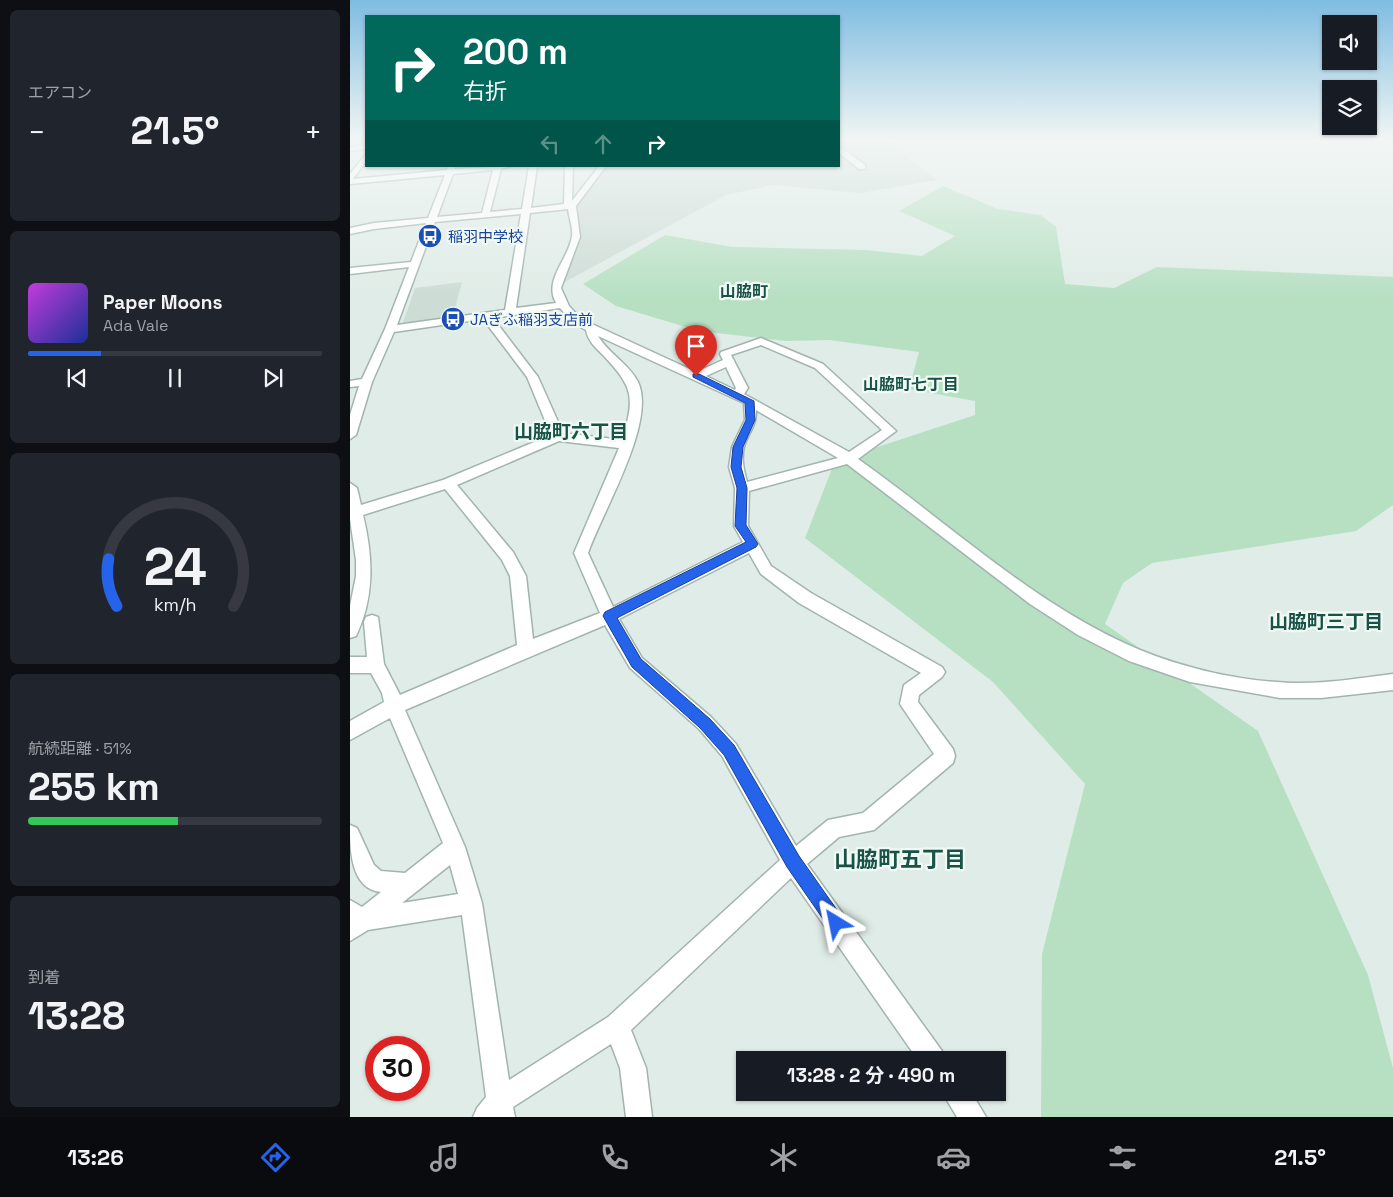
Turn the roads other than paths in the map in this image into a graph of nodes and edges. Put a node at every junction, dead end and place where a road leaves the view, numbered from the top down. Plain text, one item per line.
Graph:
1 (442, 193) edge
2 (491, 193) edge
3 (529, 193) edge
4 (570, 193) edge
5 (581, 193) edge
6 (570, 206) junction
7 (526, 211) junction
8 (485, 215) junction
9 (431, 222) junction
10 (350, 231) edge
11 (414, 264) junction
12 (350, 271) edge
13 (562, 305) junction
14 (510, 313) junction
15 (487, 316) junction
16 (390, 329) junction
17 (591, 329) junction
18 (730, 361) junction
19 (696, 376) junction
20 (366, 382) junction
21 (350, 384) edge
22 (744, 398) junction
23 (350, 435) edge
24 (558, 437) junction
25 (627, 445) junction
26 (848, 459) junction
27 (448, 483) junction
28 (350, 488) edge
29 (742, 488) junction
30 (353, 513) edge
31 (752, 544) junction
32 (609, 616) junction
33 (372, 622) dead end
34 (350, 631) edge
35 (526, 649) junction
36 (350, 664) edge
37 (376, 666) junction
38 (1393, 682) edge
39 (394, 706) junction
40 (350, 731) edge
41 (350, 835) edge
42 (455, 846) junction
43 (793, 862) junction
44 (408, 884) junction
45 (471, 903) junction
46 (354, 920) edge
47 (617, 1026) junction
48 (927, 1051) edge
49 (962, 1101) edge
50 (496, 1112) edge
51 (639, 1117) edge
52 (973, 1117) edge

1 - 9 street
2 - 8 street
3 - 7 street
4 - 6 street
5 - 6 street
6 - 7 street
6 - 13 street
7 - 8 street
7 - 14 street
8 - 9 street
9 - 10 street
9 - 11 street
11 - 12 street
11 - 16 street
13 - 14 street
13 - 17 street
14 - 15 street
15 - 16 street
15 - 24 street
16 - 20 street
17 - 19 street
17 - 25 street
18 - 19 street
18 - 22 street
18 - 26 street
19 - 22 street
20 - 21 street
20 - 23 street
22 - 26 street
22 - 29 street
24 - 25 street
24 - 27 street
25 - 32 street
26 - 29 street
26 - 38 street
27 - 30 street
27 - 35 street
28 - 30 street
29 - 31 street
30 - 34 street
31 - 32 street
31 - 43 street
32 - 35 street
32 - 43 street
33 - 37 street
35 - 39 street
36 - 37 street
37 - 39 street
39 - 40 street
39 - 42 street
41 - 44 street
42 - 44 street
42 - 45 street
43 - 47 street
43 - 48 street
44 - 46 street
45 - 46 street
45 - 50 street
47 - 50 street
47 - 51 street
49 - 52 street

